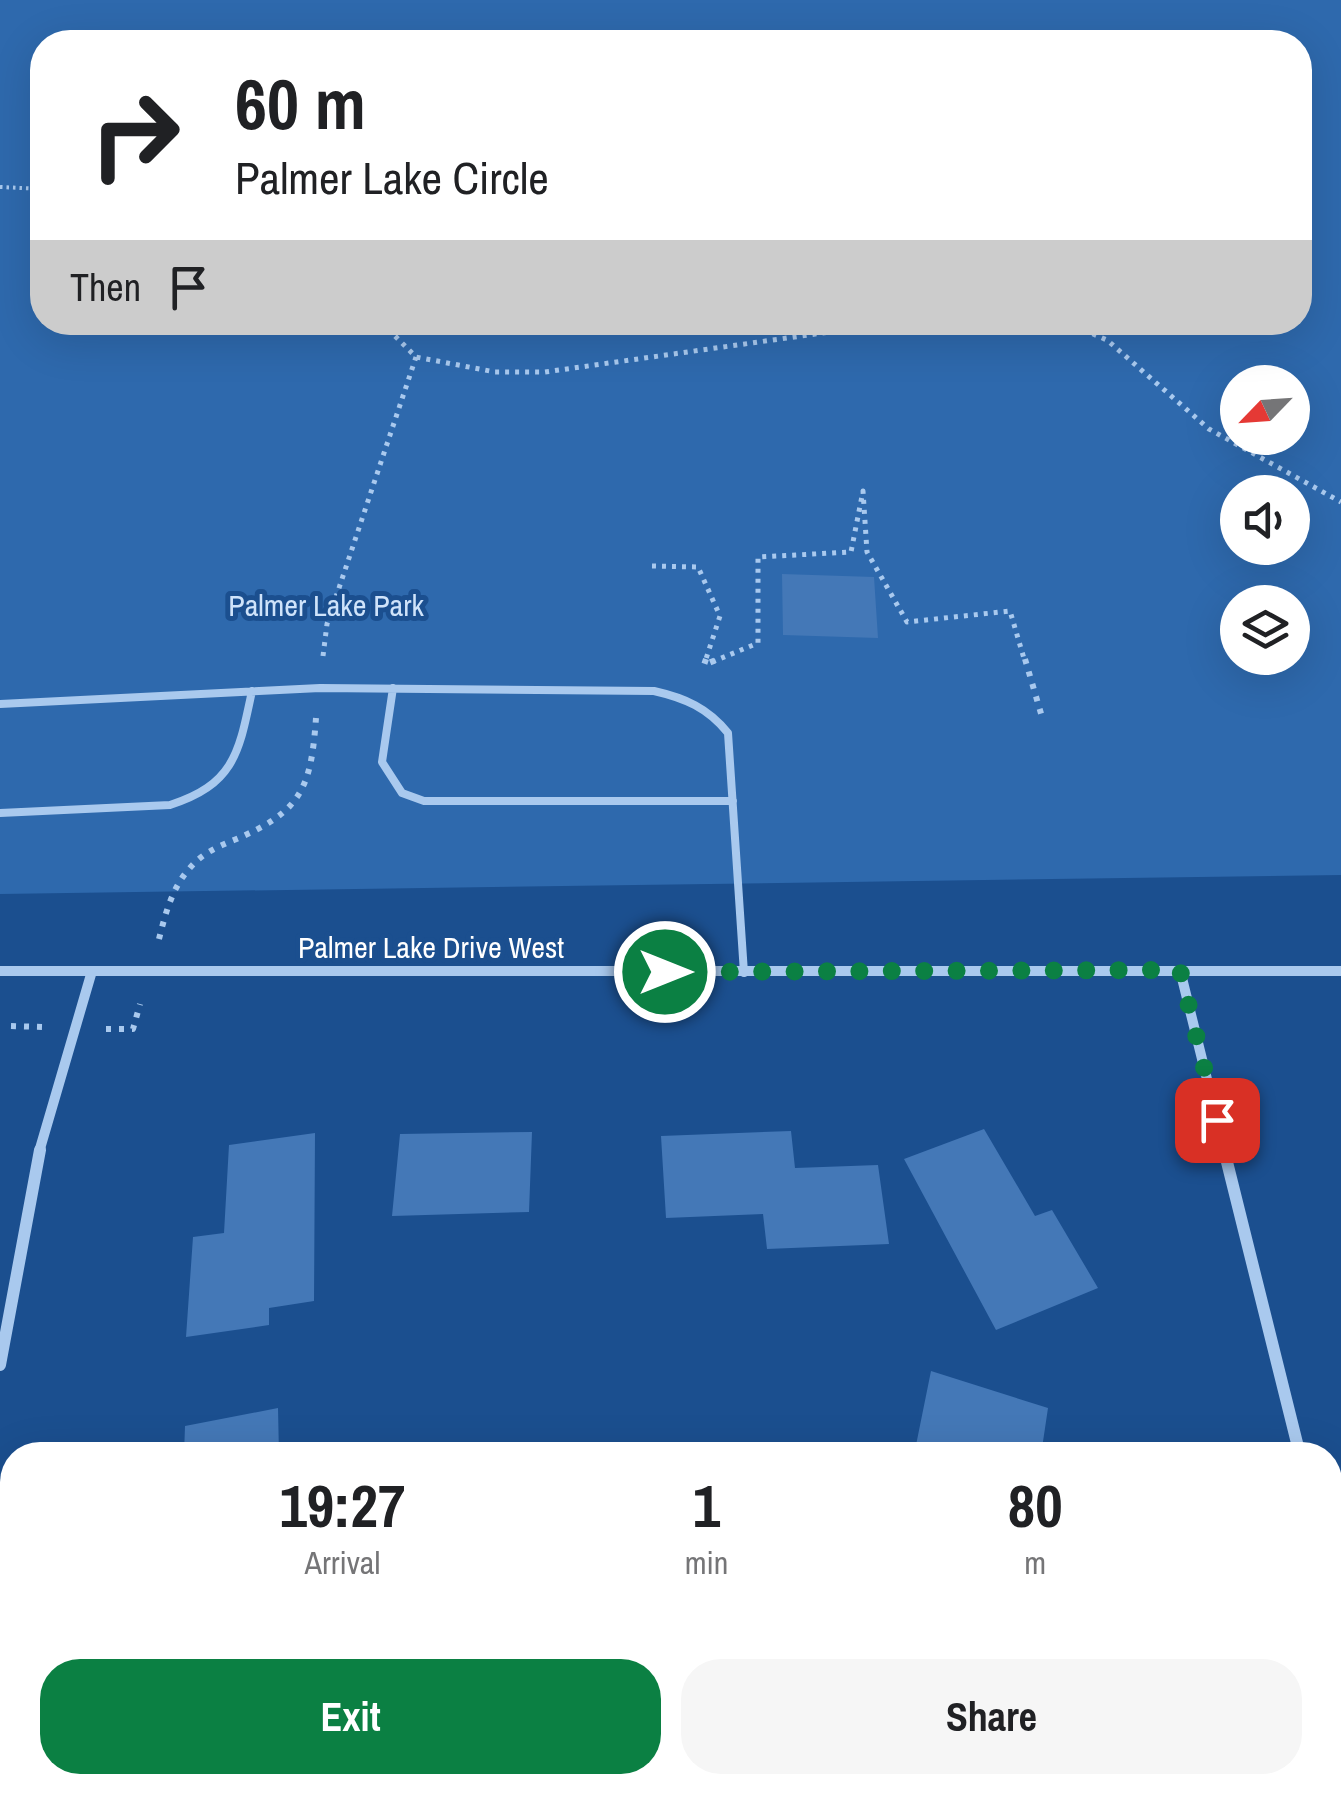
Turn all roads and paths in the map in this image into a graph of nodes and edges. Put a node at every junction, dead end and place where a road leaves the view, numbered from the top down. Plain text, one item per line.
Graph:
1 (0, 188) edge
2 (30, 189) edge
3 (394, 335) edge
4 (795, 335) edge
5 (1095, 335) edge
6 (1341, 502) edge
7 (652, 566) dead end
8 (393, 688) junction
9 (252, 691) junction
10 (0, 704) edge
11 (1042, 716) dead end
12 (732, 802) junction
13 (0, 813) edge
14 (92, 970) junction
15 (1180, 970) junction
16 (0, 971) edge
17 (1341, 971) edge
18 (744, 973) junction
19 (0, 1365) edge
20 (1297, 1442) edge

1 - 2 path
3 - 4 path
5 - 6 path
7 - 11 path
8 - 9 lane
8 - 12 lane
8 - 12 lane
9 - 10 lane
9 - 13 lane
12 - 18 lane
14 - 16 street, Palmer Lake Drive West
14 - 18 street, Palmer Lake Drive West
14 - 19 street
15 - 17 street, Palmer Lake Drive West
15 - 18 street, Palmer Lake Drive West
15 - 20 street

